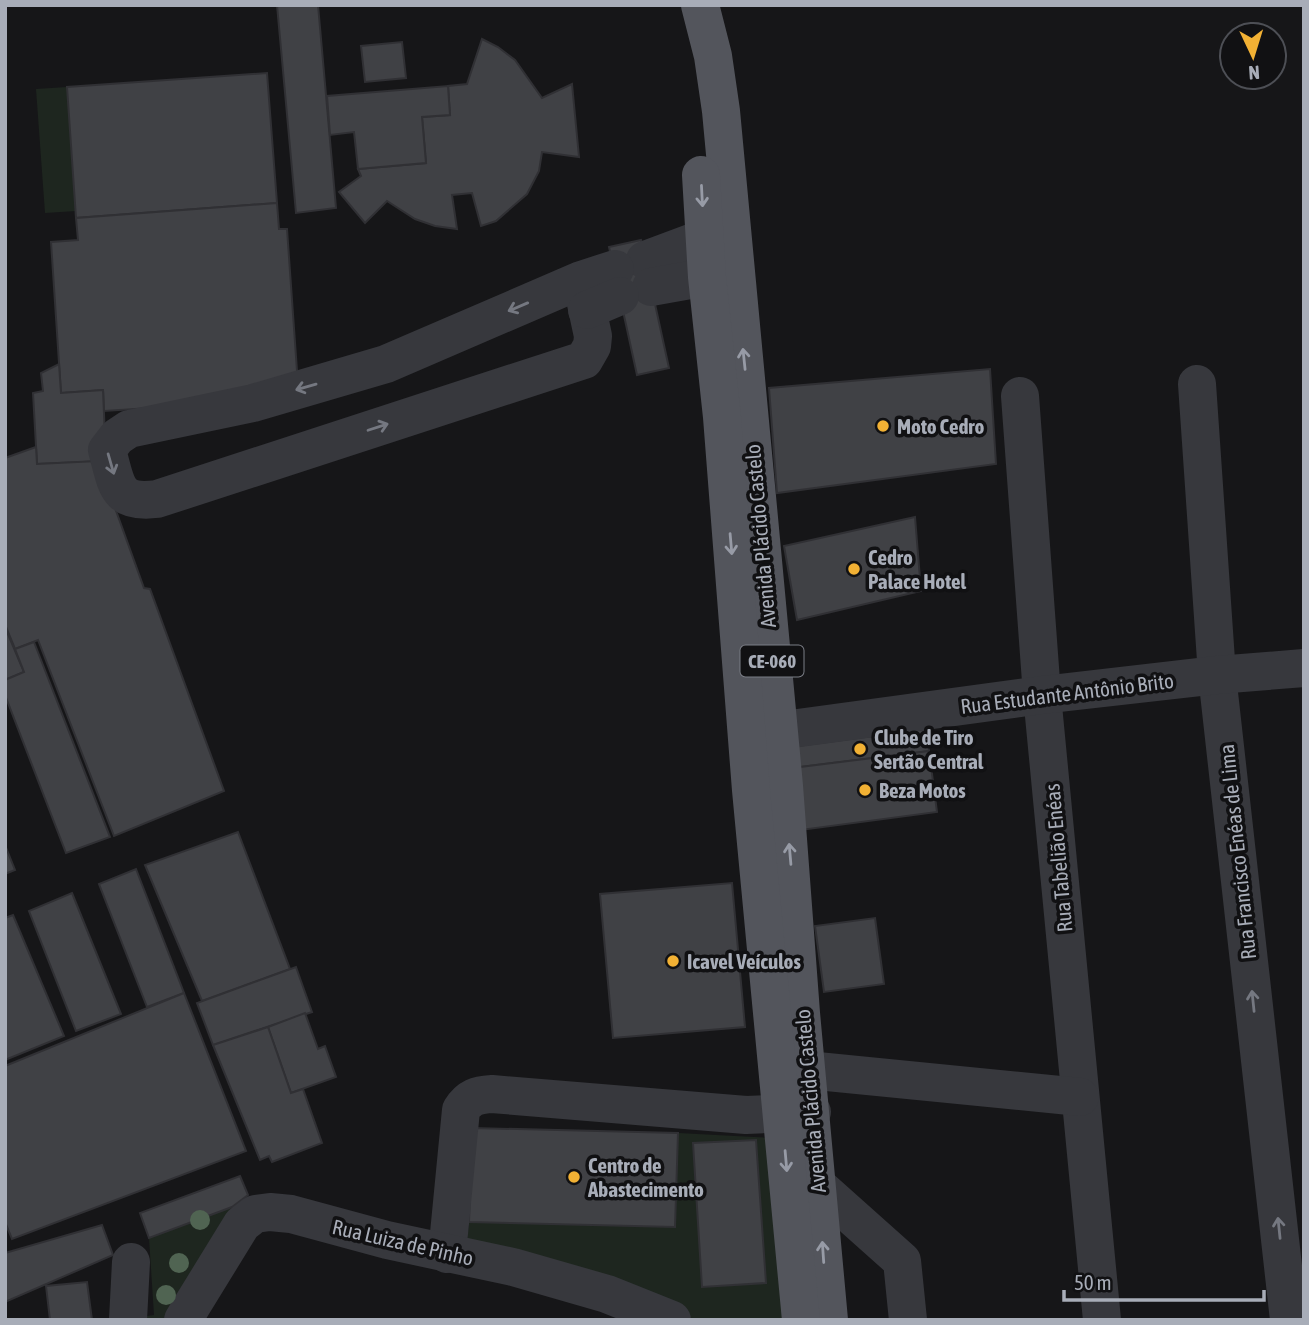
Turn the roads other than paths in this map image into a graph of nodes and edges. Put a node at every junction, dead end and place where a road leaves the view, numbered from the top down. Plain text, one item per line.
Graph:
1 (698, 5) edge
2 (704, 238) junction
3 (721, 276) junction
4 (617, 284) junction
5 (1198, 384) dead end
6 (1020, 396) dead end
7 (1304, 668) edge
8 (1217, 675) junction
9 (1042, 695) junction
10 (763, 734) junction
11 (793, 1071) junction
12 (1080, 1097) junction
13 (796, 1113) junction
14 (818, 1186) junction
15 (447, 1254) junction
16 (131, 1262) dead end
17 (128, 1320) edge
18 (183, 1320) edge
19 (672, 1320) edge
20 (801, 1320) edge
21 (829, 1320) edge
22 (908, 1320) edge
23 (1102, 1320) edge
24 (1289, 1320) edge

1 -> 2 main road, Avenida Plácido Castelo / CE-060
1 - 3 main road, Avenida Plácido Castelo / CE-060
2 - 3 main road, Avenida Plácido Castelo / CE-060
2 - 4 street
3 - 4 street
3 - 10 main road, Avenida Plácido Castelo / CE-060
4 -> 4 street
5 - 8 street, Rua Francisco Enéas de Lima
6 - 9 street, Rua Tabelião Enéas
7 - 8 street, Rua Estudante Antônio Brito
8 - 9 street, Rua Estudante Antônio Brito
24 -> 8 street, Rua Francisco Enéas de Lima
9 - 10 street, Rua Estudante Antônio Brito
9 - 12 street, Rua Tabelião Enéas
10 - 11 main road, Avenida Plácido Castelo / CE-060
11 - 12 street
11 - 13 main road, Avenida Plácido Castelo / CE-060
12 - 23 street, Rua Tabelião Enéas
13 - 14 main road, Avenida Plácido Castelo / CE-060
13 - 15 street
13 -> 20 main road, Avenida Plácido Castelo / CE-060
21 -> 14 main road, Avenida Plácido Castelo / CE-060
14 - 22 street
15 - 18 street, Rua Luiza de Pinho
15 - 19 street, Rua Luiza de Pinho
16 - 17 street

